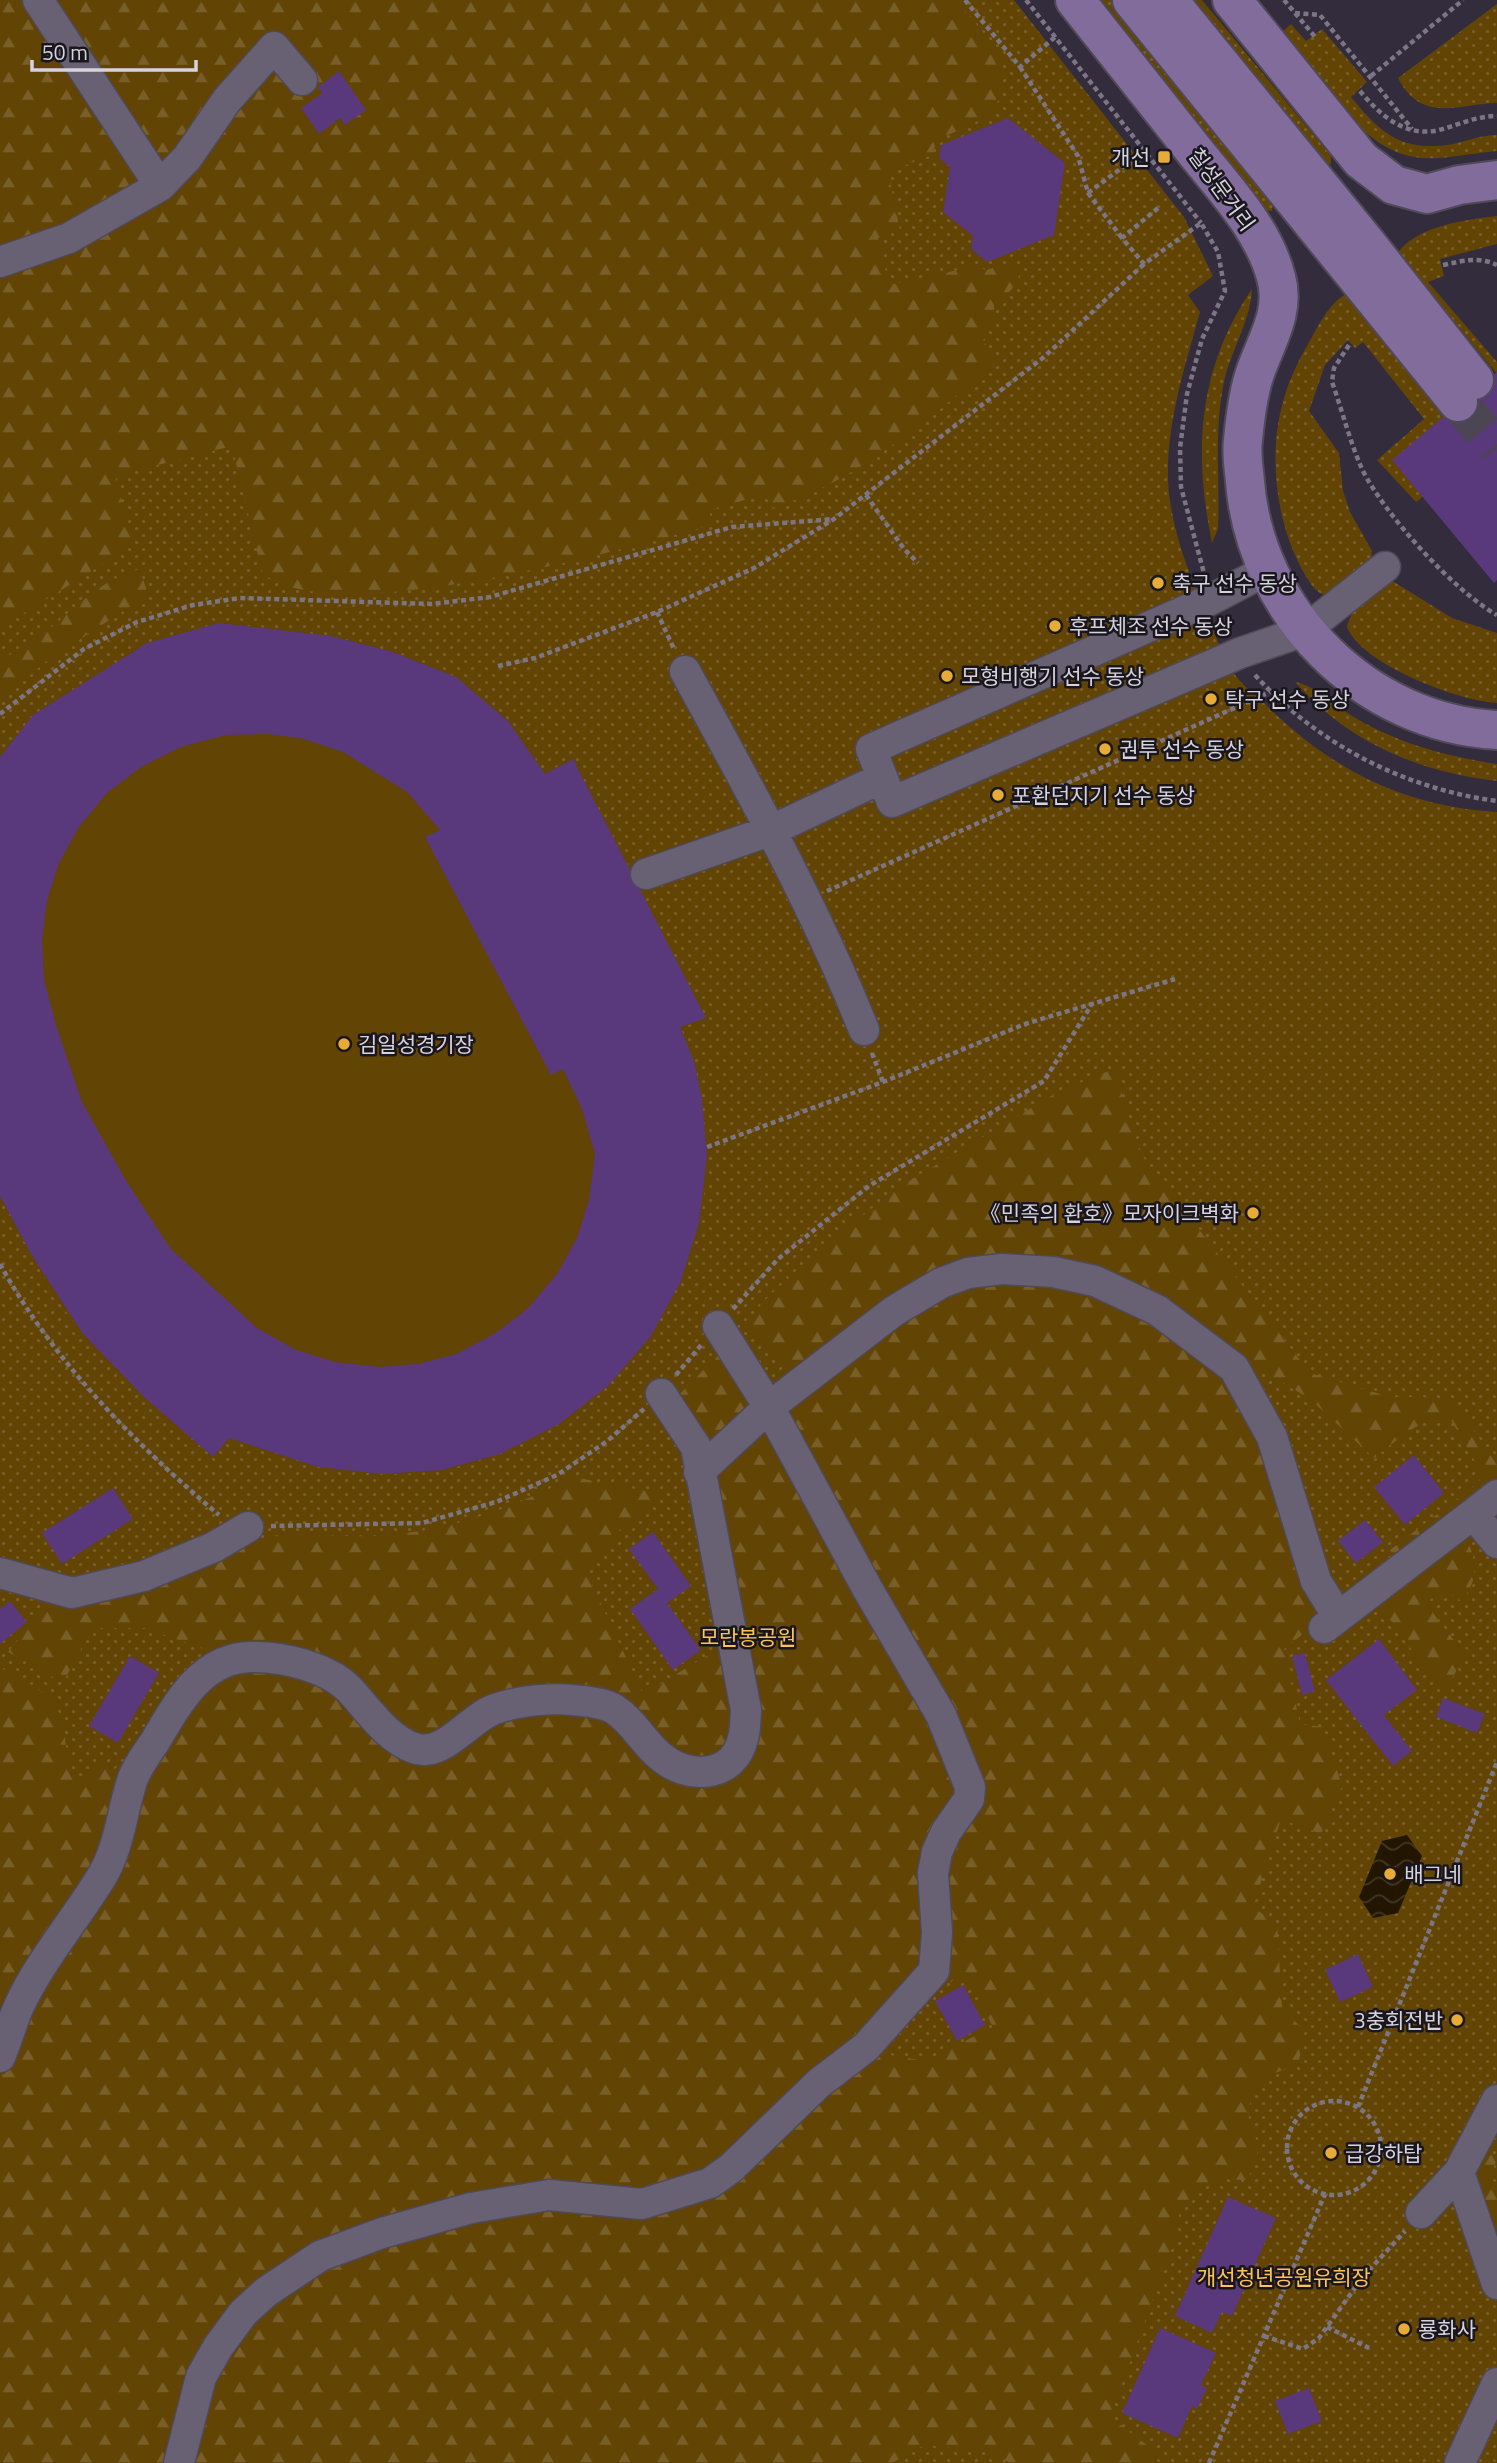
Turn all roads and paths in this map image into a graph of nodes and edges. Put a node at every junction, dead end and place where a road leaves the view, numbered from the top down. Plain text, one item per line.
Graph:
1 (38, 0) edge
2 (965, 0) edge
3 (1026, 0) edge
4 (1075, 0) edge
5 (1132, 0) edge
6 (1168, 0) edge
7 (1232, 0) edge
8 (1284, 0) edge
9 (1463, 0) edge
10 (1295, 13) junction
11 (1055, 37) junction
12 (1316, 38) dead end
13 (1020, 67) junction
14 (1371, 76) junction
15 (302, 80) dead end
16 (1360, 91) dead end
17 (1497, 116) edge
18 (1412, 129) junction
19 (1143, 152) junction
20 (1497, 180) edge
21 (160, 186) junction
22 (1088, 193) junction
23 (1158, 208) dead end
24 (1201, 223) dead end
25 (1129, 231) dead end
26 (1122, 237) dead end
27 (0, 262) edge
28 (1144, 264) dead end
29 (1443, 265) dead end
30 (1497, 265) edge
31 (1349, 345) dead end
32 (866, 495) junction
33 (834, 519) junction
34 (918, 563) dead end
35 (1385, 567) dead end
36 (1267, 570) junction
37 (657, 612) junction
38 (1497, 615) edge
39 (665, 630) dead end
40 (1304, 631) junction
41 (498, 666) dead end
42 (685, 670) dead end
43 (1270, 692) dead end
44 (0, 714) edge
45 (1497, 730) edge
46 (882, 778) junction
47 (772, 830) junction
48 (646, 874) dead end
49 (806, 899) junction
50 (1175, 979) dead end
51 (1093, 1004) junction
52 (864, 1030) dead end
53 (876, 1064) dead end
54 (883, 1082) junction
55 (707, 1147) dead end
56 (0, 1264) edge
57 (718, 1326) junction
58 (661, 1394) junction
59 (769, 1407) junction
60 (699, 1472) junction
61 (1497, 1496) edge
62 (1473, 1514) junction
63 (248, 1527) junction
64 (1497, 1543) edge
65 (0, 1573) edge
66 (1497, 1762) edge
67 (0, 2057) edge
68 (1497, 2100) edge
69 (1358, 2107) junction
70 (1459, 2172) junction
71 (1325, 2194) junction
72 (1422, 2213) joint
73 (1497, 2284) edge
74 (1327, 2328) junction
75 (1264, 2336) junction
76 (1369, 2348) dead end
77 (1497, 2383) edge
78 (1490, 2418) edge
79 (179, 2463) edge
80 (1209, 2463) edge
81 (1460, 2463) edge

1 - 21 lane
2 - 13 path
3 - 11 path
4 - 36 main road, 칠성문거리
5 - 6 main road
7 - 20 main road
8 - 10 path
9 - 14 path
10 - 12 path
10 - 14 path
11 - 13 path
11 - 19 path
13 - 22 path
14 - 18 path
15 - 21 lane
16 - 18 path
17 - 18 path
19 - 22 path
19 - 24 path
21 - 27 lane
22 - 26 path
23 - 25 path
28 - 32 path
29 - 30 path
31 - 38 path
32 - 33 path
32 - 34 path
33 - 37 path
33 - 44 path
35 - 40 lane
36 - 40 main road, 칠성문거리
36 - 46 lane
37 - 39 path
37 - 41 path
40 - 45 main road, 칠성문거리
40 - 46 lane
42 - 47 lane
43 - 49 path
46 - 47 lane
47 - 48 lane
47 - 49 lane
49 - 52 lane
50 - 51 path
51 - 54 path
51 - 57 path
53 - 54 path
54 - 55 path
56 - 63 path
57 - 58 path
57 - 59 lane
58 - 60 lane
58 - 63 path
59 - 60 lane
59 - 62 lane
59 - 79 lane
60 - 67 lane
61 - 62 lane
62 - 64 lane
63 - 65 lane
66 - 69 path
68 - 70 lane
69 - 71 path
69 - 71 path
70 - 72 lane
70 - 73 lane
71 - 75 path
72 - 74 path
74 - 75 path
74 - 76 path
75 - 80 path
77 - 78 lane
78 - 81 lane

